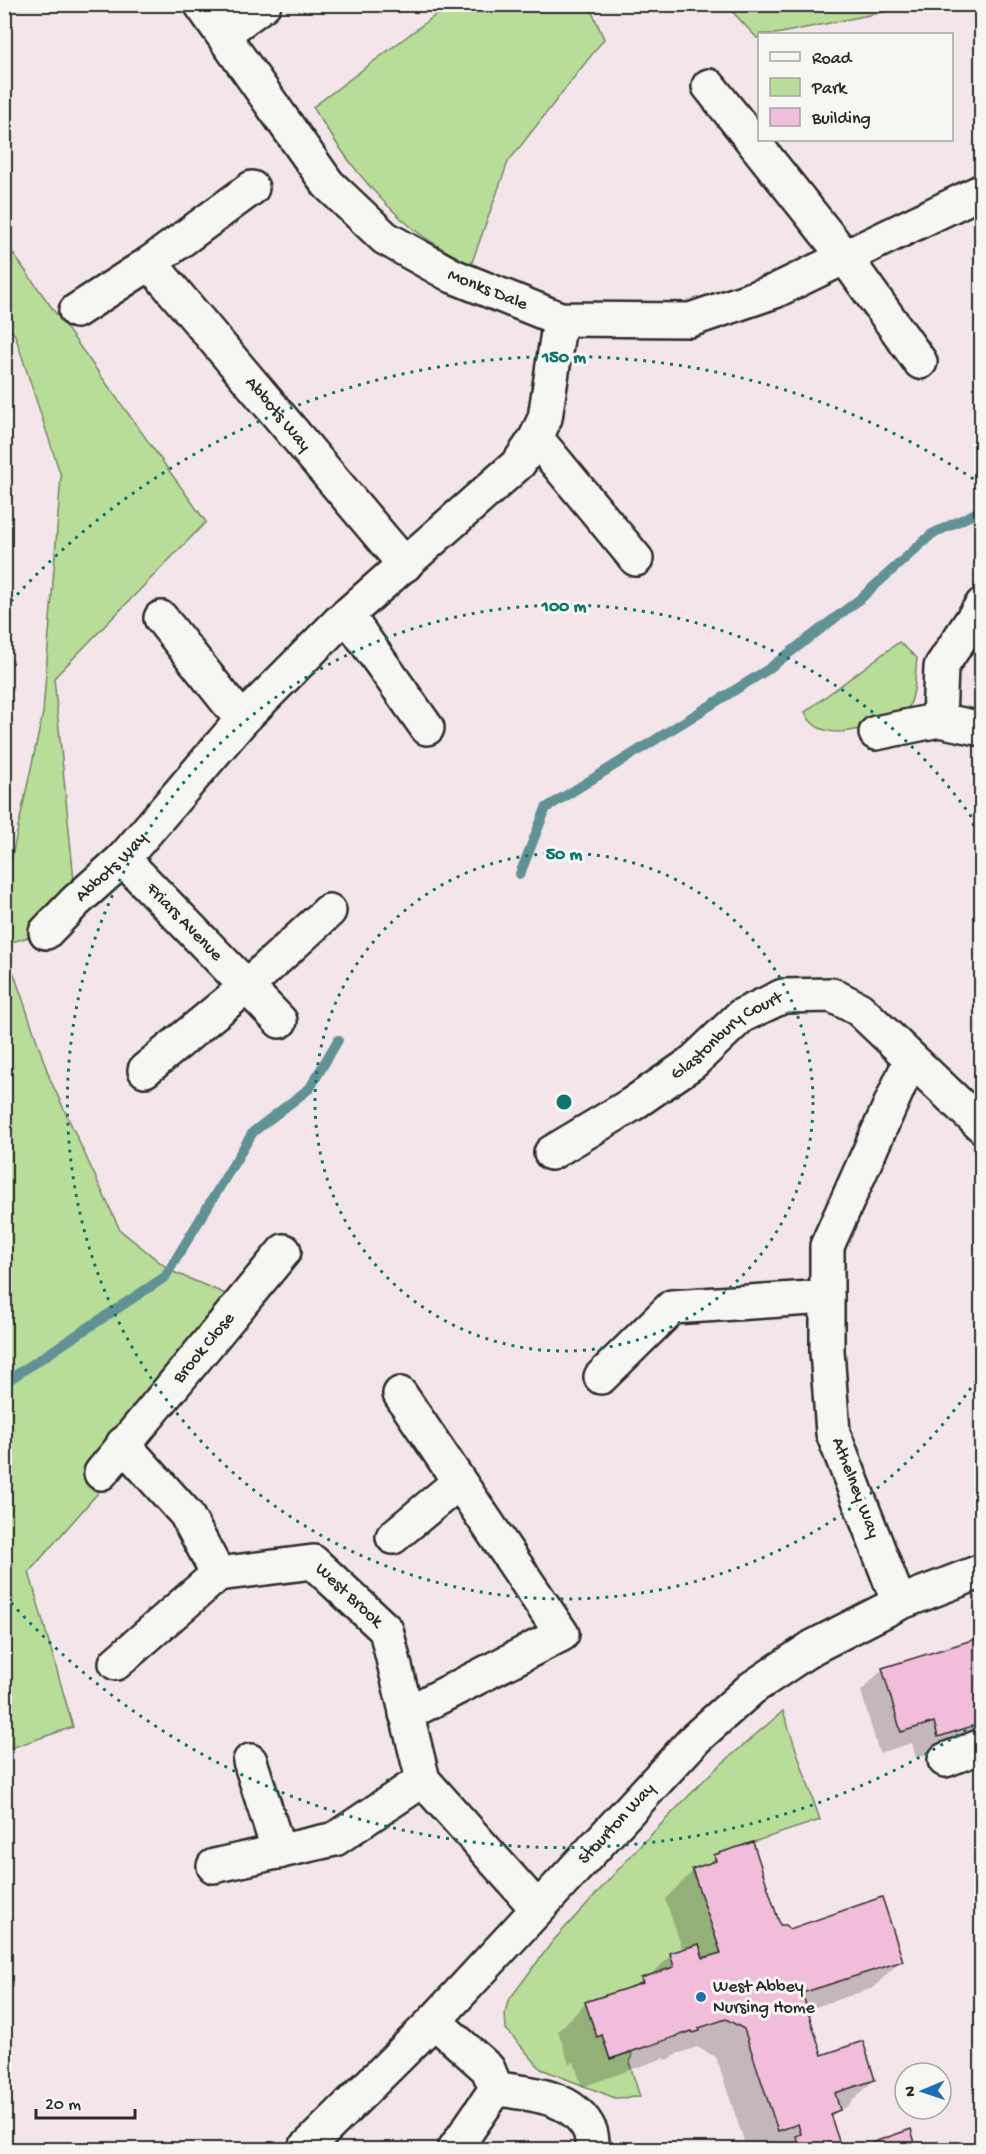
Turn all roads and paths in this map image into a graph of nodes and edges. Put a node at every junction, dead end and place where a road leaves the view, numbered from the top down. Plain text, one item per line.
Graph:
1 (201, 4) edge
2 (264, 4) edge
3 (223, 34) junction
4 (709, 86) dead end
5 (252, 188) dead end
6 (981, 191) edge
7 (845, 258) junction
8 (150, 263) junction
9 (76, 311) dead end
10 (560, 318) junction
11 (920, 362) dead end
12 (536, 438) junction
13 (636, 559) dead end
14 (405, 565) junction
15 (981, 605) edge
16 (347, 615) junction
17 (161, 618) dead end
18 (242, 720) junction
19 (939, 720) junction
20 (427, 728) dead end
21 (981, 729) edge
22 (876, 734) dead end
23 (123, 860) junction
24 (330, 911) dead end
25 (46, 932) dead end
26 (246, 987) junction
27 (280, 1021) dead end
28 (911, 1059) junction
29 (145, 1070) dead end
30 (981, 1126) edge
31 (551, 1153) dead end
32 (284, 1251) dead end
33 (827, 1297) junction
34 (601, 1377) dead end
35 (399, 1394) dead end
36 (123, 1444) junction
37 (100, 1473) dead end
38 (459, 1482) junction
39 (393, 1537) dead end
40 (981, 1571) edge
41 (218, 1574) junction
42 (899, 1603) junction
43 (116, 1663) dead end
44 (406, 1714) junction
45 (981, 1746) edge
46 (945, 1760) dead end
47 (250, 1761) dead end
48 (423, 1780) junction
49 (279, 1852) junction
50 (214, 1866) dead end
51 (537, 1908) junction
52 (434, 2021) junction
53 (496, 2090) junction
54 (304, 2150) edge
55 (454, 2150) edge
56 (593, 2150) edge

1 - 3 street, Monks Dale
2 - 3 street
3 - 10 street, Monks Dale
4 - 7 street
5 - 8 street
6 - 7 street, Monks Dale
7 - 10 street, Monks Dale
7 - 11 street
8 - 9 street
8 - 14 street, Abbots Way
10 - 12 street, Abbots Way
12 - 13 street
12 - 14 street, Abbots Way
14 - 16 street, Abbots Way
15 - 19 street
16 - 18 street, Abbots Way
16 - 20 street
17 - 18 street
18 - 23 street, Abbots Way
19 - 21 street
19 - 22 street
23 - 25 street, Abbots Way
23 - 26 street, Friars Avenue
24 - 26 street
26 - 27 street, Friars Avenue
26 - 29 street
28 - 30 street, Glastonbury Court
28 - 31 street, Glastonbury Court
28 - 33 street, Athelney Way
32 - 36 street, Brook Close
33 - 34 street
33 - 42 street, Athelney Way
35 - 38 street
36 - 37 street, Brook Close
36 - 41 street
38 - 39 street
38 - 44 street
40 - 42 street, Stourton Way
41 - 43 street
41 - 44 street, West Brook
42 - 51 street, Stourton Way
44 - 48 street, West Brook
45 - 46 street
47 - 49 street
48 - 49 street
48 - 51 street, West Brook
49 - 50 street
51 - 52 street, Stourton Way
52 - 53 street
52 - 54 street, Stourton Way
53 - 55 street
53 - 56 street

